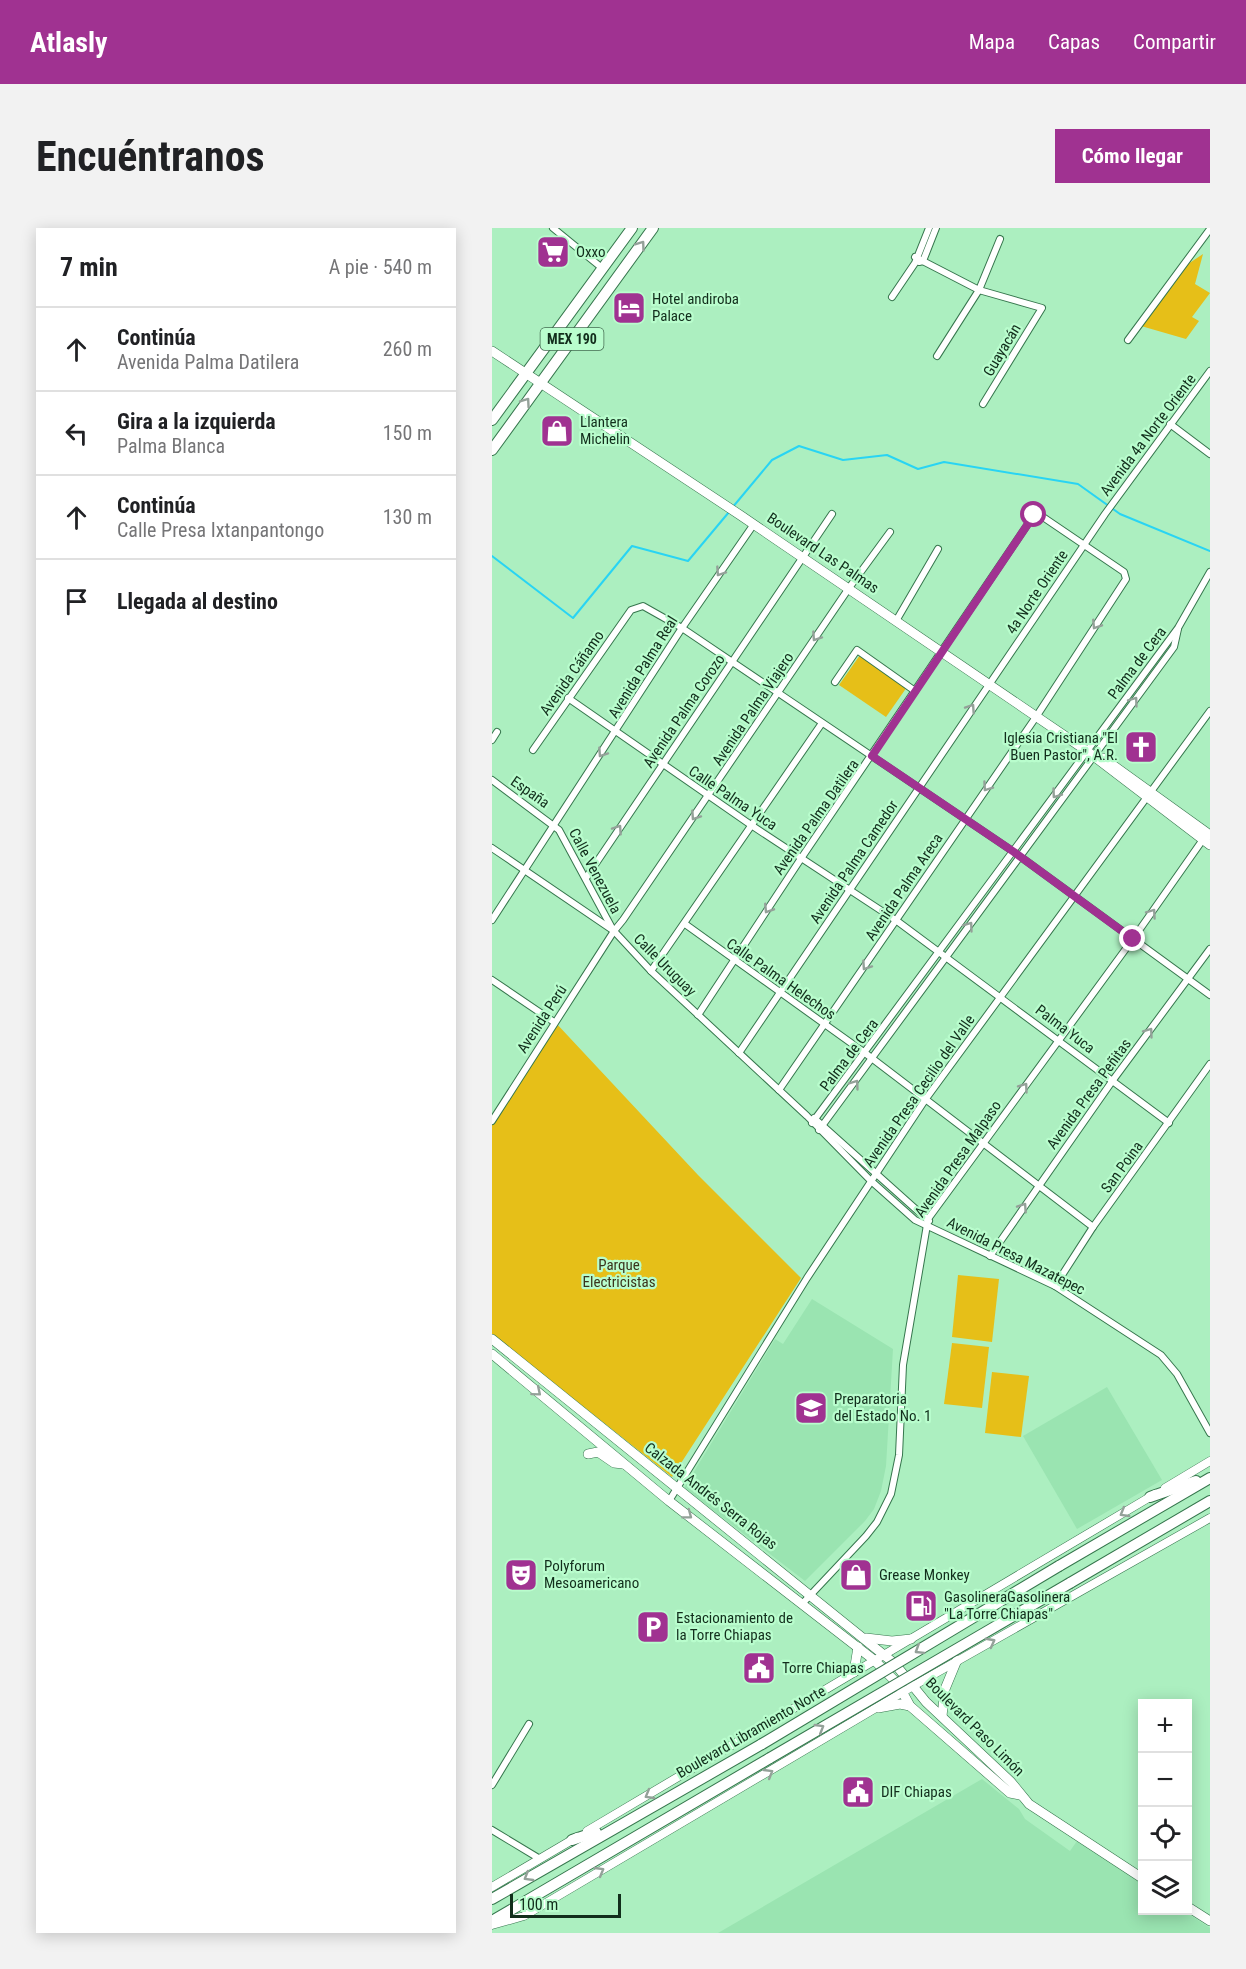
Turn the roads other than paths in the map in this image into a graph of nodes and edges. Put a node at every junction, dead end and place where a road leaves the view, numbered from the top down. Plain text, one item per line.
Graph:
1 (553, 228) edge
2 (632, 228) edge
3 (653, 228) edge
4 (929, 228) edge
5 (936, 228) edge
6 (1210, 229) edge
7 (1000, 239) dead end
8 (918, 260) junction
9 (602, 268) junction
10 (979, 290) junction
11 (892, 297) dead end
12 (1128, 340) dead end
13 (492, 351) edge
14 (937, 356) dead end
15 (1210, 371) edge
16 (525, 374) junction
17 (539, 383) junction
18 (983, 405) dead end
19 (492, 420) edge
20 (1170, 424) junction
21 (492, 450) edge
22 (1210, 454) edge
23 (832, 514) dead end
24 (1105, 514) joint
25 (754, 524) junction
26 (890, 532) dead end
27 (1083, 545) junction
28 (938, 549) dead end
29 (803, 558) junction
30 (1210, 572) edge
31 (849, 588) junction
32 (896, 621) junction
33 (682, 628) junction
34 (941, 652) junction
35 (732, 662) junction
36 (835, 682) dead end
37 (988, 684) junction
38 (915, 691) junction
39 (778, 694) junction
40 (568, 698) junction
41 (1210, 711) edge
42 (1036, 717) junction
43 (822, 723) junction
44 (497, 732) dead end
45 (616, 732) junction
46 (492, 740) edge
47 (533, 750) dead end
48 (1092, 754) junction
49 (872, 756) junction
50 (662, 764) junction
51 (492, 780) edge
52 (917, 789) junction
53 (1149, 795) junction
54 (708, 796) junction
55 (964, 819) junction
56 (554, 824) junction
57 (751, 825) junction
58 (1208, 836) edge
59 (492, 848) edge
60 (1014, 852) junction
61 (1020, 856) junction
62 (802, 857) junction
63 (524, 870) junction
64 (585, 878) junction
65 (849, 890) junction
66 (1074, 898) junction
67 (492, 920) edge
68 (897, 921) junction
69 (685, 924) junction
70 (614, 931) junction
71 (1133, 939) junction
72 (1210, 949) edge
73 (939, 952) junction
74 (946, 957) junction
75 (734, 961) junction
76 (651, 971) junction
77 (1187, 979) junction
78 (492, 980) edge
79 (780, 993) junction
80 (1210, 996) edge
81 (1001, 997) junction
82 (698, 1015) junction
83 (555, 1022) junction
84 (826, 1025) junction
85 (1059, 1040) junction
86 (740, 1053) junction
87 (865, 1053) junction
88 (872, 1059) junction
89 (1210, 1064) edge
90 (1113, 1080) junction
91 (779, 1090) junction
92 (925, 1100) junction
93 (492, 1121) edge
94 (814, 1121) junction
95 (1169, 1123) junction
96 (822, 1128) junction
97 (983, 1142) junction
98 (875, 1174) junction
99 (870, 1180) junction
100 (1038, 1185) junction
101 (927, 1222) junction
102 (1093, 1227) junction
103 (990, 1256) junction
104 (1055, 1286) junction
105 (492, 1339) edge
106 (492, 1354) edge
107 (1210, 1433) edge
108 (588, 1454) dead end
109 (1210, 1461) edge
110 (625, 1464) junction
111 (1210, 1477) edge
112 (678, 1490) junction
113 (1150, 1497) junction
114 (669, 1501) junction
115 (1210, 1501) edge
116 (1210, 1518) edge
117 (810, 1594) junction
118 (802, 1604) junction
119 (865, 1638) junction
120 (911, 1639) junction
121 (858, 1647) junction
122 (884, 1655) junction
123 (874, 1660) junction
124 (957, 1660) junction
125 (855, 1672) junction
126 (911, 1683) junction
127 (900, 1688) junction
128 (910, 1706) junction
129 (878, 1708) junction
130 (942, 1716) junction
131 (529, 1724) dead end
132 (492, 1785) edge
133 (1020, 1795) junction
134 (617, 1826) junction
135 (492, 1830) edge
136 (572, 1840) junction
137 (540, 1859) junction
138 (1138, 1875) edge
139 (492, 1887) edge
140 (492, 1899) edge
141 (1192, 1910) edge
142 (1210, 1922) edge
143 (492, 1923) edge

1 - 9 street
2 - 9 main road, MEX 190
17 -> 3 main road, MEX 190
4 - 8 street
5 - 8 street
6 - 12 street
7 - 10 street
8 - 10 street
8 - 11 street
9 - 16 main road, MEX 190
10 - 14 street
10 - 18 street, Guayacán
13 - 16 main road, Boulevard Las Palmas
15 - 20 street, Avenida 4a Norte Oriente
16 - 17 main road, Boulevard Las Palmas
16 - 19 main road, MEX 190
21 -> 17 main road, MEX 190
17 - 25 main road, Boulevard Las Palmas
20 - 22 street
20 - 24 street, Avenida 4a Norte Oriente
23 - 29 street, Avenida Palma Corozo
24 - 27 street, 4a Norte Oriente
25 - 29 main road, Boulevard Las Palmas
25 -> 33 street, Avenida Palma Real
26 - 31 street, Avenida Palma Viajero
27 - 34 street, Avenida Palma Datilera
27 - 37 street, 4a Norte Oriente
27 -> 42 street, Avenida Palma Areca
28 - 32 street
29 - 31 main road, Boulevard Las Palmas
29 - 35 street, Avenida Palma Corozo
30 - 48 street, Palma de Cera
31 - 32 main road, Boulevard Las Palmas
31 -> 39 street, Avenida Palma Viajero
32 - 34 main road, Boulevard Las Palmas
33 - 35 street
33 - 40 street, Avenida Cáñamo
33 - 45 street, Avenida Palma Real
34 - 37 main road, Boulevard Las Palmas
34 - 38 street, Avenida Palma Datilera
35 - 39 street
35 - 50 street, Avenida Palma Corozo
36 - 38 street
37 - 42 main road, Boulevard Las Palmas
52 -> 37 street, Avenida Palma Camedor
38 - 49 street, Avenida Palma Datilera
39 - 43 street
39 - 54 street, Avenida Palma Viajero
40 - 45 street, Calle Palma Yuca
40 - 47 street, Avenida Cáñamo
41 - 53 street, Avenida Presa Cecilio del Valle
42 - 48 main road, Boulevard Las Palmas
42 -> 55 street, Avenida Palma Areca
43 - 49 street
43 - 57 street
44 - 46 street
45 - 50 street, Calle Palma Yuca
45 -> 56 street, Avenida Palma Real
48 - 53 main road, Boulevard Las Palmas
48 -> 60 street, Palma de Cera
48 - 61 street, Palma de Cera
49 - 52 street
49 - 62 street, Avenida Palma Datilera
50 - 54 street, Calle Palma Yuca
64 -> 50 street, Avenida Palma Corozo
51 - 56 street, España
52 - 55 street
52 - 65 street, Avenida Palma Camedor
53 - 58 main road, Boulevard Las Palmas
53 - 66 street, Avenida Presa Cecilio del Valle
54 - 57 street, Calle Palma Yuca
54 -> 70 street, Avenida Palma Viajero
55 - 60 street
55 - 68 street, Avenida Palma Areca
56 - 63 street, Avenida Palma Real
56 - 64 street, Calle Venezuela
57 - 62 street, Calle Palma Yuca
57 - 69 street
71 -> 58 street, Avenida Presa Malpaso
59 - 63 street, Calle Uruguay
60 - 61 street
60 - 73 street, Palma de Cera
61 - 66 street
74 -> 61 street, Palma de Cera
62 - 65 street, Calle Palma Yuca
62 -> 75 street, Avenida Palma Datilera
63 - 67 street, Avenida Palma Real
63 - 70 street, Calle Uruguay
64 - 70 street, Calle Venezuela
65 - 68 street, Calle Palma Yuca
65 - 79 street, Avenida Palma Camedor
66 - 71 street
66 - 81 street, Avenida Presa Cecilio del Valle
68 - 73 street, Calle Palma Yuca
68 -> 84 street, Avenida Palma Areca
69 - 75 street, Calle Palma Helechos
69 - 76 street
70 - 76 street, Calle Uruguay
70 - 83 street, Avenida Perú
71 - 77 street
71 - 85 street, Avenida Presa Malpaso
72 - 77 street, Avenida Presa Peñitas
73 - 74 street, Calle Palma Yuca
73 - 87 street, Palma de Cera
74 - 81 street, Palma Yuca
74 - 88 street, Palma de Cera
75 - 79 street, Calle Palma Helechos
75 - 82 street, Avenida Palma Datilera
76 - 82 street, Calle Uruguay
77 - 80 street
90 -> 77 street, Avenida Presa Peñitas
78 - 83 street
79 - 84 street, Calle Palma Helechos
79 - 86 street, Avenida Palma Camedor
81 - 85 street, Palma Yuca
81 - 92 street, Avenida Presa Cecilio del Valle
82 - 86 street, Calle Uruguay
83 - 93 street, Avenida Perú
84 - 87 street, Calle Palma Helechos
84 - 91 street, Avenida Palma Areca
85 - 90 street, Palma Yuca
97 -> 85 street, Avenida Presa Malpaso
86 - 91 street, Calle Uruguay
87 - 88 street, Calle Palma Helechos
87 - 94 street, Palma de Cera
88 - 92 street, Calle Palma Helechos
96 -> 88 street, Palma de Cera
89 - 95 street, San Poina
90 - 95 street, Palma Yuca
90 - 100 street, Avenida Presa Peñitas
91 - 94 street, Calle Uruguay
92 - 97 street, Calle Palma Helechos
92 - 98 street, Avenida Presa Cecilio del Valle
94 - 96 street, Avenida Presa Mazatepec
95 - 102 street, San Poina
96 - 98 street, Avenida Presa Mazatepec
96 - 99 street, Avenida Presa Mazatepec
97 - 100 street, Calle Palma Helechos
97 - 101 street, Avenida Presa Malpaso
98 - 99 street, Avenida Presa Cecilio del Valle
98 - 101 street, Avenida Presa Mazatepec
99 - 101 street, Avenida Presa Mazatepec
99 - 112 street, Avenida Presa Cecilio del Valle
100 - 102 street, Calle Palma Helechos
103 -> 100 street, Avenida Presa Peñitas
101 - 103 street, Avenida Presa Mazatepec
101 - 117 street, Avenida Presa Malpaso
102 - 104 street, San Poina
103 - 104 street, Avenida Presa Mazatepec
104 - 107 street, Avenida Presa Mazatepec
105 - 112 main road, Calzada Andrés Serra Rojas
106 -> 110 main road, Calzada Andrés Serra Rojas
108 - 110 main road
109 - 113 street
110 - 114 main road, Calzada Andrés Serra Rojas
111 - 113 main road
111 -> 134 main road, Boulevard Libramiento Norte, bridge
112 - 114 street, Avenida Presa Cecilio del Valle
112 - 117 main road, Calzada Andrés Serra Rojas
113 -> 120 street
114 -> 118 main road, Calzada Andrés Serra Rojas
143 -> 115 main road, Boulevard Libramiento Norte, bridge
124 -> 116 street
117 - 118 street, Avenida Presa Malpaso
117 - 119 main road, Calzada Andrés Serra Rojas
118 - 121 main road, Calzada Andrés Serra Rojas
119 - 120 main road
119 - 122 main road, Calzada Andrés Serra Rojas
120 - 122 street
121 - 123 main road, Calzada Andrés Serra Rojas
121 - 125 main road
122 - 123 street
122 - 126 main road, Calzada Andrés Serra Rojas
123 - 125 street
123 - 127 main road, Calzada Andrés Serra Rojas
124 - 126 street
124 - 130 main road
125 -> 136 street
126 - 127 street
126 - 130 main road, Boulevard Paso Limón
127 - 128 main road, Boulevard Paso Limón
127 - 129 street
128 - 129 main road
128 - 133 main road, Boulevard Paso Limón
143 -> 129 street
130 - 133 main road, Boulevard Paso Limón
131 - 132 street
133 - 138 main road, Boulevard Paso Limón
134 - 136 main road
134 -> 140 main road, Boulevard Libramiento Norte
135 - 137 street
136 - 137 street
137 - 139 street
141 - 142 main road

